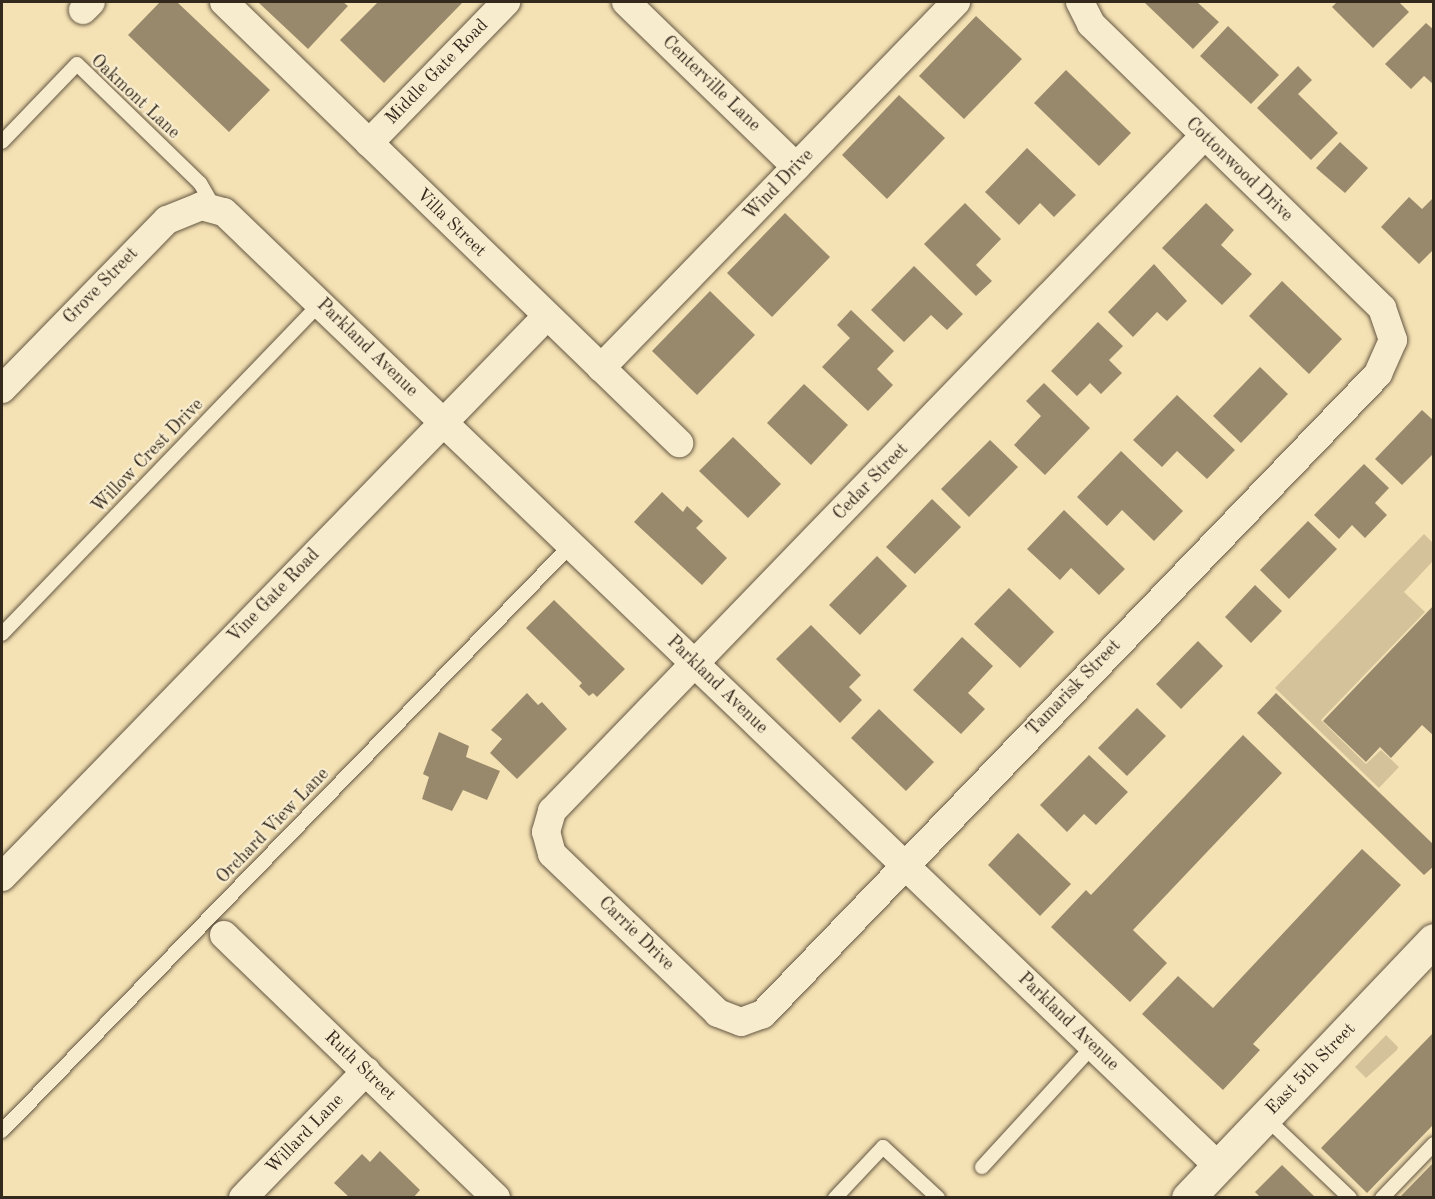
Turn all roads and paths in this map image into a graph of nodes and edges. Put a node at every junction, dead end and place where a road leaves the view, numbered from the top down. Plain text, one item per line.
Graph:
1 (224, 2) edge
2 (506, 2) edge
3 (626, 2) edge
4 (956, 2) edge
5 (1080, 2) edge
6 (1204, 136) junction
7 (2, 142) edge
8 (369, 143) junction
9 (796, 167) junction
10 (213, 207) junction
11 (320, 303) junction
12 (547, 316) junction
13 (1393, 340) joint
14 (601, 368) junction
15 (2, 389) edge
16 (444, 422) junction
17 (679, 443) dead end
18 (571, 545) junction
19 (2, 634) edge
20 (695, 665) junction
21 (546, 832) joint
22 (904, 865) junction
23 (2, 877) edge
24 (224, 935) dead end
25 (1433, 940) edge
26 (741, 1022) joint
27 (1093, 1046) junction
28 (366, 1071) junction
29 (1265, 1117) junction
30 (2, 1131) edge
31 (1434, 1144) edge
32 (1218, 1166) junction
33 (982, 1167) dead end
34 (243, 1197) edge
35 (496, 1197) edge
36 (835, 1197) edge
37 (938, 1197) edge
38 (1188, 1197) edge
39 (1350, 1197) edge
40 (1382, 1197) edge

1 - 8 street, Villa Street
2 - 8 street, Middle Gate Road
3 - 9 street, Centerville Lane
4 - 9 street, Wind Drive
5 - 6 street, Cottonwood Drive
6 - 13 street, Cottonwood Drive
6 - 20 street, Cedar Street
7 - 10 lane, Oakmont Lane
8 - 12 street, Villa Street
9 - 14 street, Wind Drive
10 - 11 street, Parkland Avenue
10 - 15 street, Grove Street
11 - 16 street, Parkland Avenue
11 - 19 lane, Willow Crest Drive
12 - 14 street, Villa Street
12 - 16 street, Vine Gate Road
13 - 22 street, Tamarisk Street
14 - 17 street, Villa Street
16 - 18 street, Parkland Avenue
16 - 23 street, Vine Gate Road
18 - 20 street, Parkland Avenue
18 - 30 lane, Orchard View Lane
20 - 21 street, Cedar Street
20 - 22 street, Parkland Avenue
21 - 26 street, Carrie Drive
22 - 26 street, Tamarisk Street
22 - 27 street, Parkland Avenue
24 - 28 street, Ruth Street
25 - 29 main road, East 5th Street
27 - 32 street, Parkland Avenue
27 - 33 lane
28 - 34 street, Willard Lane
28 - 35 street, Ruth Street
29 - 32 main road, East 5th Street
29 - 39 lane
31 - 40 lane
32 - 38 main road, East 5th Street
36 - 37 lane

